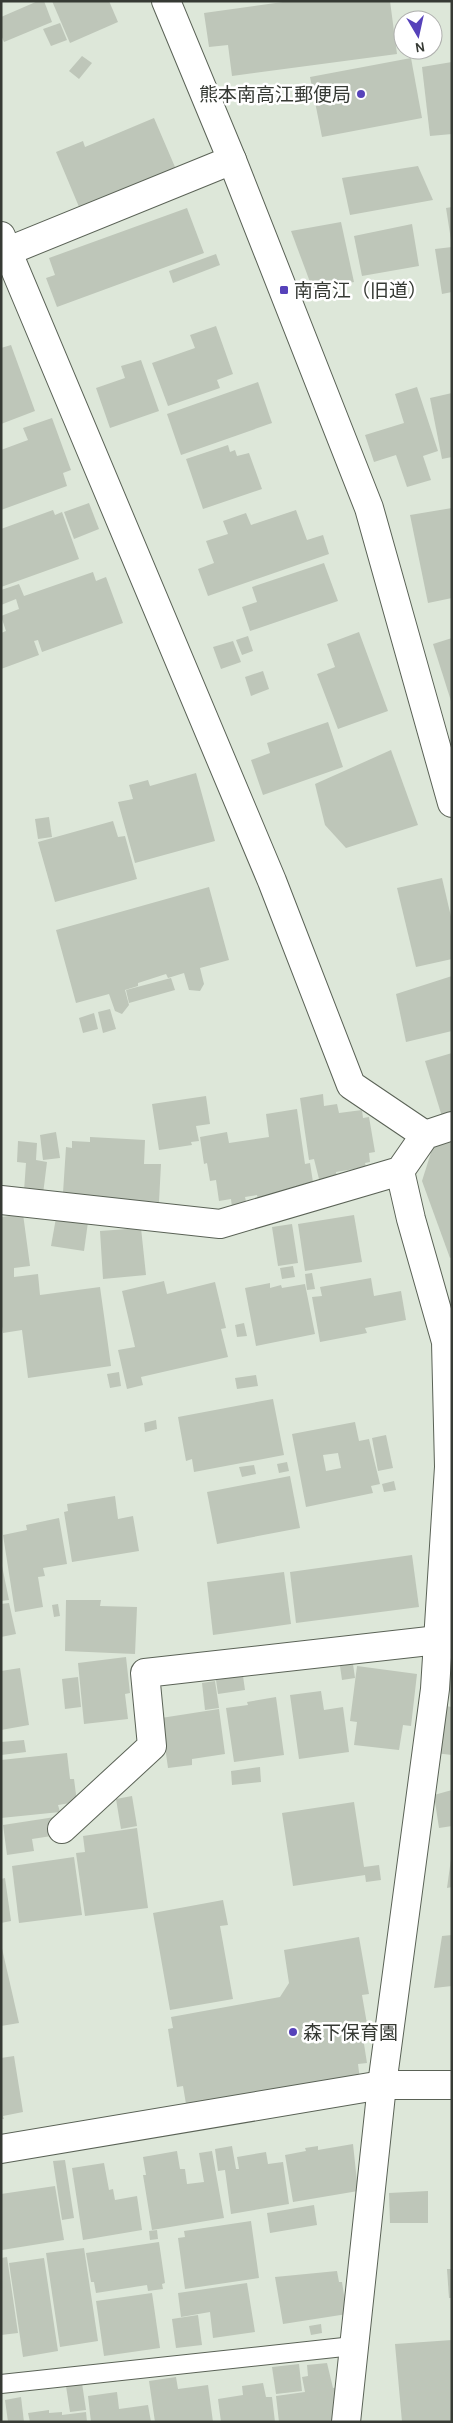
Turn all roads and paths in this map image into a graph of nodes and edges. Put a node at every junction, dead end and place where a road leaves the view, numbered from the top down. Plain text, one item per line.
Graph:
1 (166, 1) edge
2 (232, 160) junction
3 (3, 247) edge
4 (452, 803) edge
5 (452, 1126) edge
6 (425, 1135) junction
7 (400, 1171) junction
8 (1, 1200) edge
9 (438, 1640) junction
10 (62, 1829) dead end
11 (382, 2085) junction
12 (452, 2085) edge
13 (1, 2149) edge
14 (353, 2346) junction
15 (1, 2384) edge
16 (346, 2422) edge

1 - 2 street
2 - 3 street
2 - 4 street
3 - 6 street
5 - 6 street
6 - 7 street
7 - 8 street
7 - 9 street
9 - 10 street
9 - 11 street
11 - 12 street
11 - 13 street
11 - 14 street
14 - 15 lane
14 - 16 street

